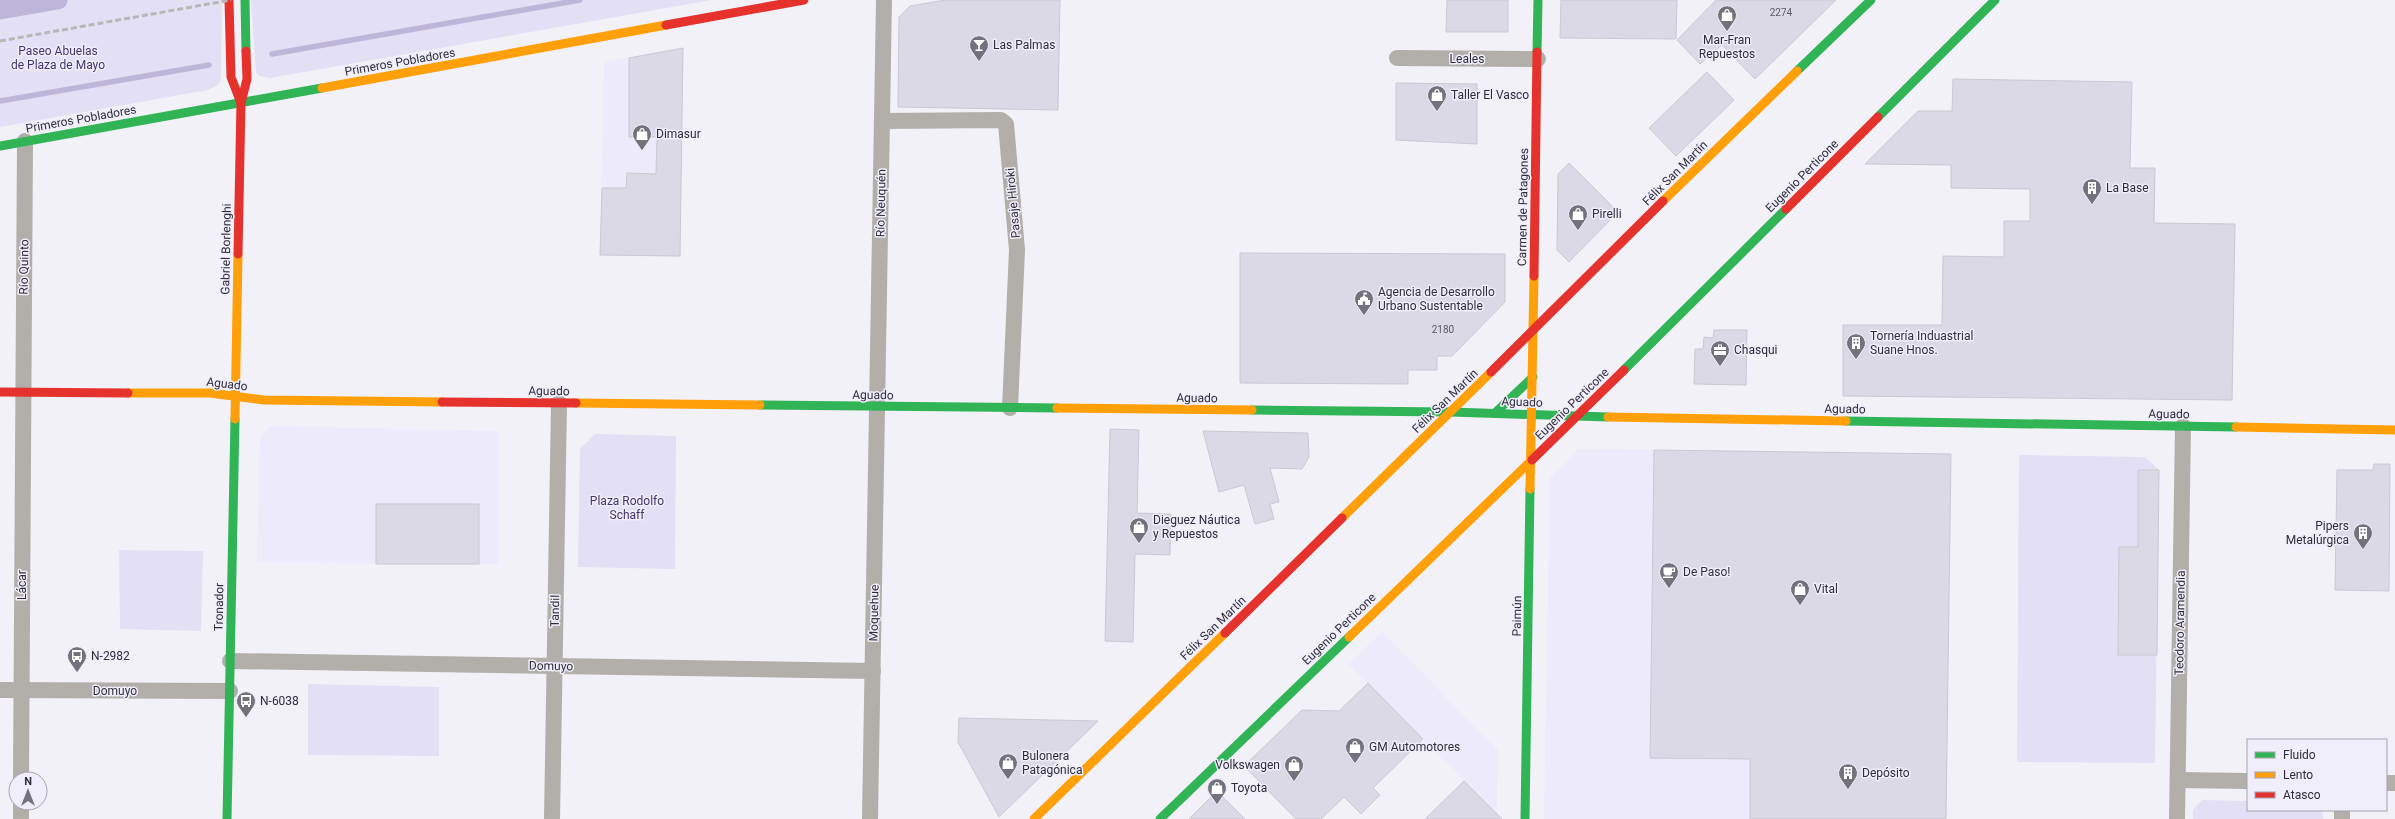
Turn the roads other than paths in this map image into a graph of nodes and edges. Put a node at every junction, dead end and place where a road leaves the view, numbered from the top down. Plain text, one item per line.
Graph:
1 (229, 0) edge
2 (245, 0) edge
3 (804, 0) edge
4 (884, 0) edge
5 (1538, 0) edge
6 (1871, 0) edge
7 (1995, 0) edge
8 (1397, 58) dead end
9 (1538, 59) junction
10 (241, 103) junction
11 (882, 121) junction
12 (25, 141) junction
13 (0, 146) edge
14 (1534, 330) junction
15 (1533, 377) junction
16 (0, 392) edge
17 (22, 392) junction
18 (236, 396) junction
19 (559, 403) junction
20 (878, 407) junction
21 (1010, 408) junction
22 (1451, 412) junction
23 (1495, 413) junction
24 (1532, 414) junction
25 (1577, 417) junction
26 (2183, 426) junction
27 (2395, 430) edge
28 (1532, 460) junction
29 (230, 661) junction
30 (554, 666) junction
31 (873, 672) junction
32 (0, 690) edge
33 (21, 690) junction
34 (230, 691) junction
35 (21, 771) edge
36 (2178, 780) junction
37 (2247, 781) edge
38 (227, 819) edge
39 (552, 819) edge
40 (870, 819) edge
41 (1034, 819) edge
42 (1160, 819) edge
43 (1525, 819) edge
44 (2177, 819) edge

1 - 10 main road, Gabriel Borlenghi
2 - 10 main road, Gabriel Borlenghi
3 - 10 main road, Primeros Pobladores
4 - 11 street, Río Neuquén
5 - 9 main road, Carmen de Patagones
6 - 14 main road, Félix San Martín
7 - 25 main road, Eugenio Perticone
8 - 9 street, Leales
9 - 14 main road, Carmen de Patagones
10 - 12 main road, Primeros Pobladores
10 - 18 main road, Gabriel Borlenghi
11 - 20 street, Río Neuquén
11 - 21 street, Pasaje Hiroki
12 - 13 main road, Primeros Pobladores
12 - 17 street, Río Quinto
14 - 15 main road, Carmen de Patagones
14 - 22 main road, Félix San Martín
15 - 23 main road
15 - 24 main road, Carmen de Patagones
16 - 17 main road, Aguado
17 - 18 main road, Aguado
17 - 33 street, Lácar
18 - 19 main road, Aguado
18 - 29 main road, Tronador
19 - 20 main road, Aguado
19 - 30 street, Tandil
20 - 21 main road, Aguado
20 - 31 street, Moquehue
21 - 22 main road, Aguado
22 - 23 main road, Aguado
22 - 41 main road, Félix San Martín
23 - 24 main road, Aguado
24 - 25 main road, Aguado
24 - 28 main road, Paimún
25 - 26 main road, Aguado
25 - 28 main road, Eugenio Perticone
26 - 27 main road, Aguado
26 - 36 street, Teodoro Aramendia
28 - 42 main road, Eugenio Perticone
28 - 43 main road, Paimún
29 - 30 street, Domuyo
29 - 34 main road, Tronador
30 - 31 street, Domuyo
30 - 39 street, Tandil
31 - 40 street, Moquehue
32 - 33 street, Domuyo
33 - 34 street, Domuyo
33 - 35 street, Lácar
34 - 38 main road, Tronador
36 - 37 street
36 - 44 street, Teodoro Aramendia

